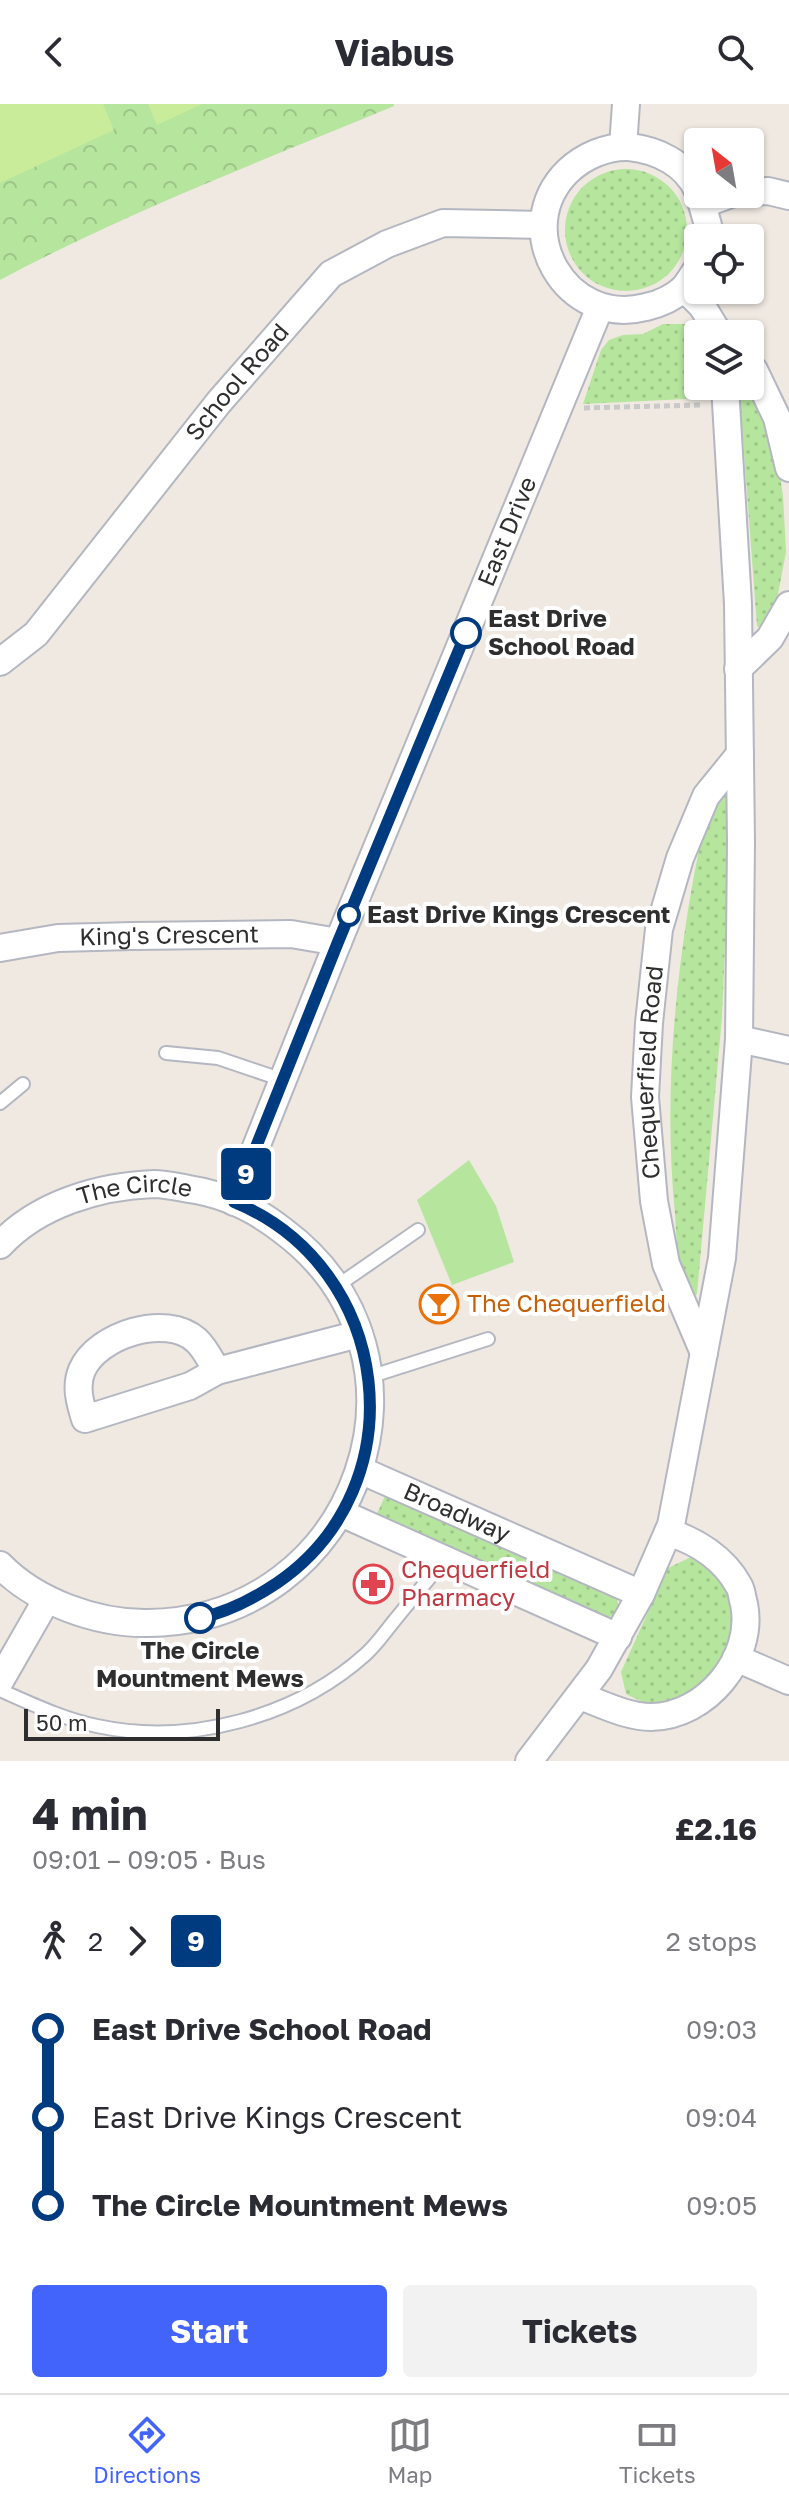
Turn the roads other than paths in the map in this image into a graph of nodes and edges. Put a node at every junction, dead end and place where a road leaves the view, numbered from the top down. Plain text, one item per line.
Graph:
1 (626, 104) edge
2 (623, 147) junction
3 (684, 172) edge
4 (764, 191) edge
5 (789, 196) edge
6 (543, 225) junction
7 (684, 284) edge
8 (600, 307) junction
9 (764, 393) edge
10 (726, 400) edge
11 (789, 468) edge
12 (789, 605) edge
13 (0, 662) edge
14 (738, 669) junction
15 (740, 754) junction
16 (338, 942) junction
17 (0, 948) edge
18 (739, 1039) junction
19 (789, 1050) edge
20 (166, 1053) dead end
21 (285, 1080) junction
22 (23, 1084) dead end
23 (0, 1103) edge
24 (234, 1202) junction
25 (418, 1230) dead end
26 (0, 1245) edge
27 (337, 1286) junction
28 (359, 1334) junction
29 (488, 1339) dead end
30 (704, 1353) junction
31 (217, 1371) junction
32 (369, 1377) junction
33 (360, 1470) junction
34 (341, 1513) junction
35 (668, 1532) junction
36 (445, 1559) junction
37 (0, 1565) edge
38 (641, 1594) junction
39 (47, 1599) junction
40 (618, 1637) junction
41 (736, 1658) junction
42 (0, 1681) edge
43 (789, 1681) edge
44 (0, 1690) edge
45 (580, 1696) junction
46 (529, 1761) edge

1 - 2 street
2 - 3 street
2 - 6 street
4 - 5 street
6 - 8 street
6 - 13 street, School Road
7 - 8 street
8 - 16 street, East Drive
9 - 11 street
10 - 14 street
12 - 14 street
14 - 15 street
15 - 18 street
15 - 30 street, Chequerfield Road
16 - 17 street, King's Crescent
16 - 21 street, East Drive
18 - 19 street
18 - 30 street
20 - 21 lane
21 - 24 street, East Drive
22 - 23 lane
24 - 26 street, The Circle
24 - 27 street, The Circle
25 - 27 lane
27 - 28 street, The Circle
28 - 31 street
28 - 32 street, The Circle
29 - 32 lane
30 - 35 street
31 - 31 street
32 - 33 street, The Circle
33 - 34 street, The Circle
33 - 38 street, Broadway
34 - 36 street, Broadway
34 - 39 street, The Circle
35 - 38 street
35 - 41 street
36 - 40 street, Broadway
36 - 44 lane
37 - 39 street, The Circle
38 - 40 street
39 - 42 street
40 - 45 street
41 - 43 street
41 - 45 street
45 - 46 street

